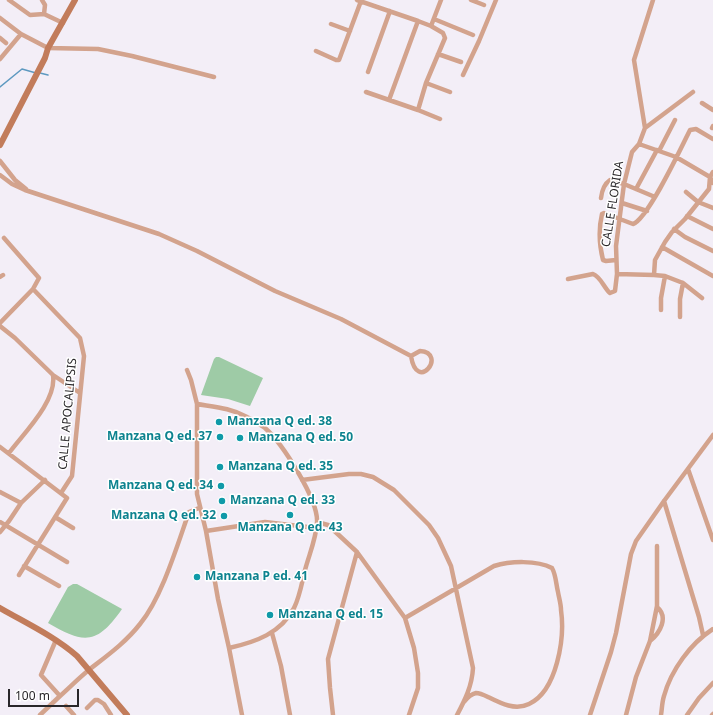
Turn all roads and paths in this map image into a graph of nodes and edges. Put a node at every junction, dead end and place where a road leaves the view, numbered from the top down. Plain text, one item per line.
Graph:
1 (9, 0) edge
2 (75, 0) edge
3 (441, 0) edge
4 (471, 0) edge
5 (496, 0) edge
6 (653, 0) edge
7 (43, 1) edge
8 (359, 1) edge
9 (484, 5) dead end
10 (390, 11) junction
11 (44, 14) junction
12 (0, 18) edge
13 (434, 18) junction
14 (418, 21) junction
15 (63, 23) junction
16 (331, 24) dead end
17 (431, 26) junction
18 (350, 31) junction
19 (21, 34) junction
20 (473, 35) dead end
21 (0, 38) edge
22 (6, 43) dead end
23 (48, 48) junction
24 (316, 51) dead end
25 (438, 54) junction
26 (0, 59) edge
27 (461, 62) dead end
28 (368, 72) dead end
29 (463, 74) dead end
30 (214, 77) dead end
31 (426, 83) junction
32 (366, 92) dead end
33 (450, 92) dead end
34 (693, 92) dead end
35 (389, 100) junction
36 (702, 103) dead end
37 (418, 110) junction
38 (713, 110) edge
39 (440, 120) dead end
40 (675, 120) dead end
41 (645, 128) junction
42 (713, 140) edge
43 (639, 144) junction
44 (0, 145) edge
45 (658, 151) junction
46 (676, 157) junction
47 (0, 161) edge
48 (8, 172) junction
49 (1, 176) edge
50 (712, 176) edge
51 (713, 183) edge
52 (624, 184) junction
53 (636, 189) junction
54 (31, 192) junction
55 (686, 192) dead end
56 (656, 197) junction
57 (601, 198) dead end
58 (698, 202) junction
59 (622, 203) junction
60 (713, 208) edge
61 (647, 211) junction
62 (687, 216) junction
63 (619, 218) junction
64 (674, 229) junction
65 (713, 230) edge
66 (4, 238) dead end
67 (662, 248) junction
68 (713, 251) edge
69 (616, 260) junction
70 (617, 274) junction
71 (654, 275) junction
72 (665, 276) junction
73 (713, 276) edge
74 (568, 279) dead end
75 (683, 283) junction
76 (32, 289) junction
77 (702, 298) dead end
78 (661, 310) dead end
79 (680, 318) dead end
80 (0, 324) edge
81 (410, 356) junction
82 (187, 370) dead end
83 (53, 375) junction
84 (80, 393) junction
85 (197, 404) junction
86 (712, 436) edge
87 (713, 443) edge
88 (0, 447) edge
89 (9, 453) junction
90 (688, 469) junction
91 (45, 480) junction
92 (302, 480) junction
93 (0, 492) edge
94 (61, 493) junction
95 (664, 501) junction
96 (21, 503) junction
97 (199, 508) junction
98 (55, 517) junction
99 (0, 522) edge
100 (317, 522) junction
101 (5, 525) junction
102 (73, 528) dead end
103 (316, 528) junction
104 (206, 531) junction
105 (0, 532) edge
106 (713, 540) edge
107 (38, 544) junction
108 (657, 546) dead end
109 (357, 552) junction
110 (67, 562) dead end
111 (24, 566) junction
112 (19, 575) dead end
113 (59, 586) dead end
114 (456, 588) junction
115 (657, 607) junction
116 (0, 608) edge
117 (405, 618) junction
118 (713, 629) edge
119 (272, 633) junction
120 (703, 635) junction
121 (56, 640) junction
122 (650, 641) junction
123 (229, 648) junction
124 (89, 670) junction
125 (713, 683) edge
126 (60, 696) junction
127 (464, 702) junction
128 (66, 706) dead end
129 (87, 708) dead end
130 (40, 715) edge
131 (74, 715) edge
132 (111, 715) edge
133 (126, 715) edge
134 (242, 715) edge
135 (290, 715) edge
136 (333, 715) edge
137 (409, 715) edge
138 (457, 715) edge
139 (590, 715) edge
140 (626, 715) edge
141 (661, 715) edge
142 (687, 715) edge

1 - 11 street
2 - 15 street
3 - 13 street
4 - 9 street
5 - 29 street
6 - 41 street, CALLE FLORIDA
7 - 11 street
8 - 10 street
8 - 18 street
10 - 14 street
10 - 28 street
11 - 15 street
12 - 19 street
13 - 17 street
13 - 20 street
14 - 17 street
14 - 35 street
15 - 23 street
16 - 18 street
17 - 25 street
18 - 24 street
19 - 23 street
19 - 26 street
21 - 22 street
23 - 30 street
23 - 44 street
25 - 27 street
25 - 31 street
31 - 33 street
31 - 37 street
32 - 35 street
34 - 41 street
35 - 37 street
36 - 38 street
37 - 39 street
40 - 45 street
41 - 43 street, CALLE FLORIDA
42 - 46 street
43 - 45 street
43 - 52 street, CALLE FLORIDA
45 - 46 street
45 - 53 street
46 - 50 street
46 - 56 street
47 - 48 street
48 - 49 street
48 - 54 street
49 - 54 street
50 - 51 street
50 - 58 street
52 - 53 street
52 - 57 street
52 - 59 street, CALLE FLORIDA
53 - 56 street
54 - 81 street
55 - 58 street
56 - 61 street
58 - 60 street
58 - 62 street
59 - 61 street
59 - 63 street, CALLE FLORIDA
61 - 63 street
62 - 64 street
62 - 65 street
63 - 69 street, CALLE FLORIDA
63 - 69 street
64 - 67 street
64 - 68 street
66 - 76 street
67 - 71 street
67 - 73 street
69 - 70 street, CALLE FLORIDA
70 - 71 street
70 - 74 street, CALLE FLORIDA
71 - 72 street
72 - 75 street
72 - 78 street
75 - 77 street
75 - 79 street
76 - 80 street
76 - 84 street, CALLE APOCALIPSIS
80 - 83 street
81 - 81 street
82 - 85 street
83 - 84 street
83 - 89 street
84 - 94 street, CALLE APOCALIPSIS
85 - 92 street
85 - 97 street
86 - 87 street
86 - 90 street
88 - 89 street
89 - 91 street
90 - 95 street
90 - 106 street
91 - 94 street
91 - 96 street
92 - 100 street
92 - 114 street
93 - 96 street
94 - 98 street
95 - 120 street
95 - 139 street
96 - 101 street
97 - 104 street
97 - 124 street
98 - 102 street
98 - 107 street
99 - 101 street
100 - 103 street
100 - 109 street
101 - 105 street
101 - 107 street
103 - 104 street
103 - 119 street
104 - 123 street
107 - 110 street
107 - 111 street
108 - 115 street
109 - 117 street
109 - 136 street
111 - 112 street
111 - 113 street
114 - 117 street
114 - 127 street
114 - 127 street
115 - 122 street
115 - 122 street
116 - 121 street
117 - 137 street
118 - 120 street
119 - 123 street
119 - 135 street
120 - 141 street
121 - 124 street
121 - 126 street
122 - 140 street
123 - 134 street
124 - 126 street
124 - 133 street
125 - 142 street
126 - 130 street
127 - 138 street
128 - 131 street
129 - 132 street

